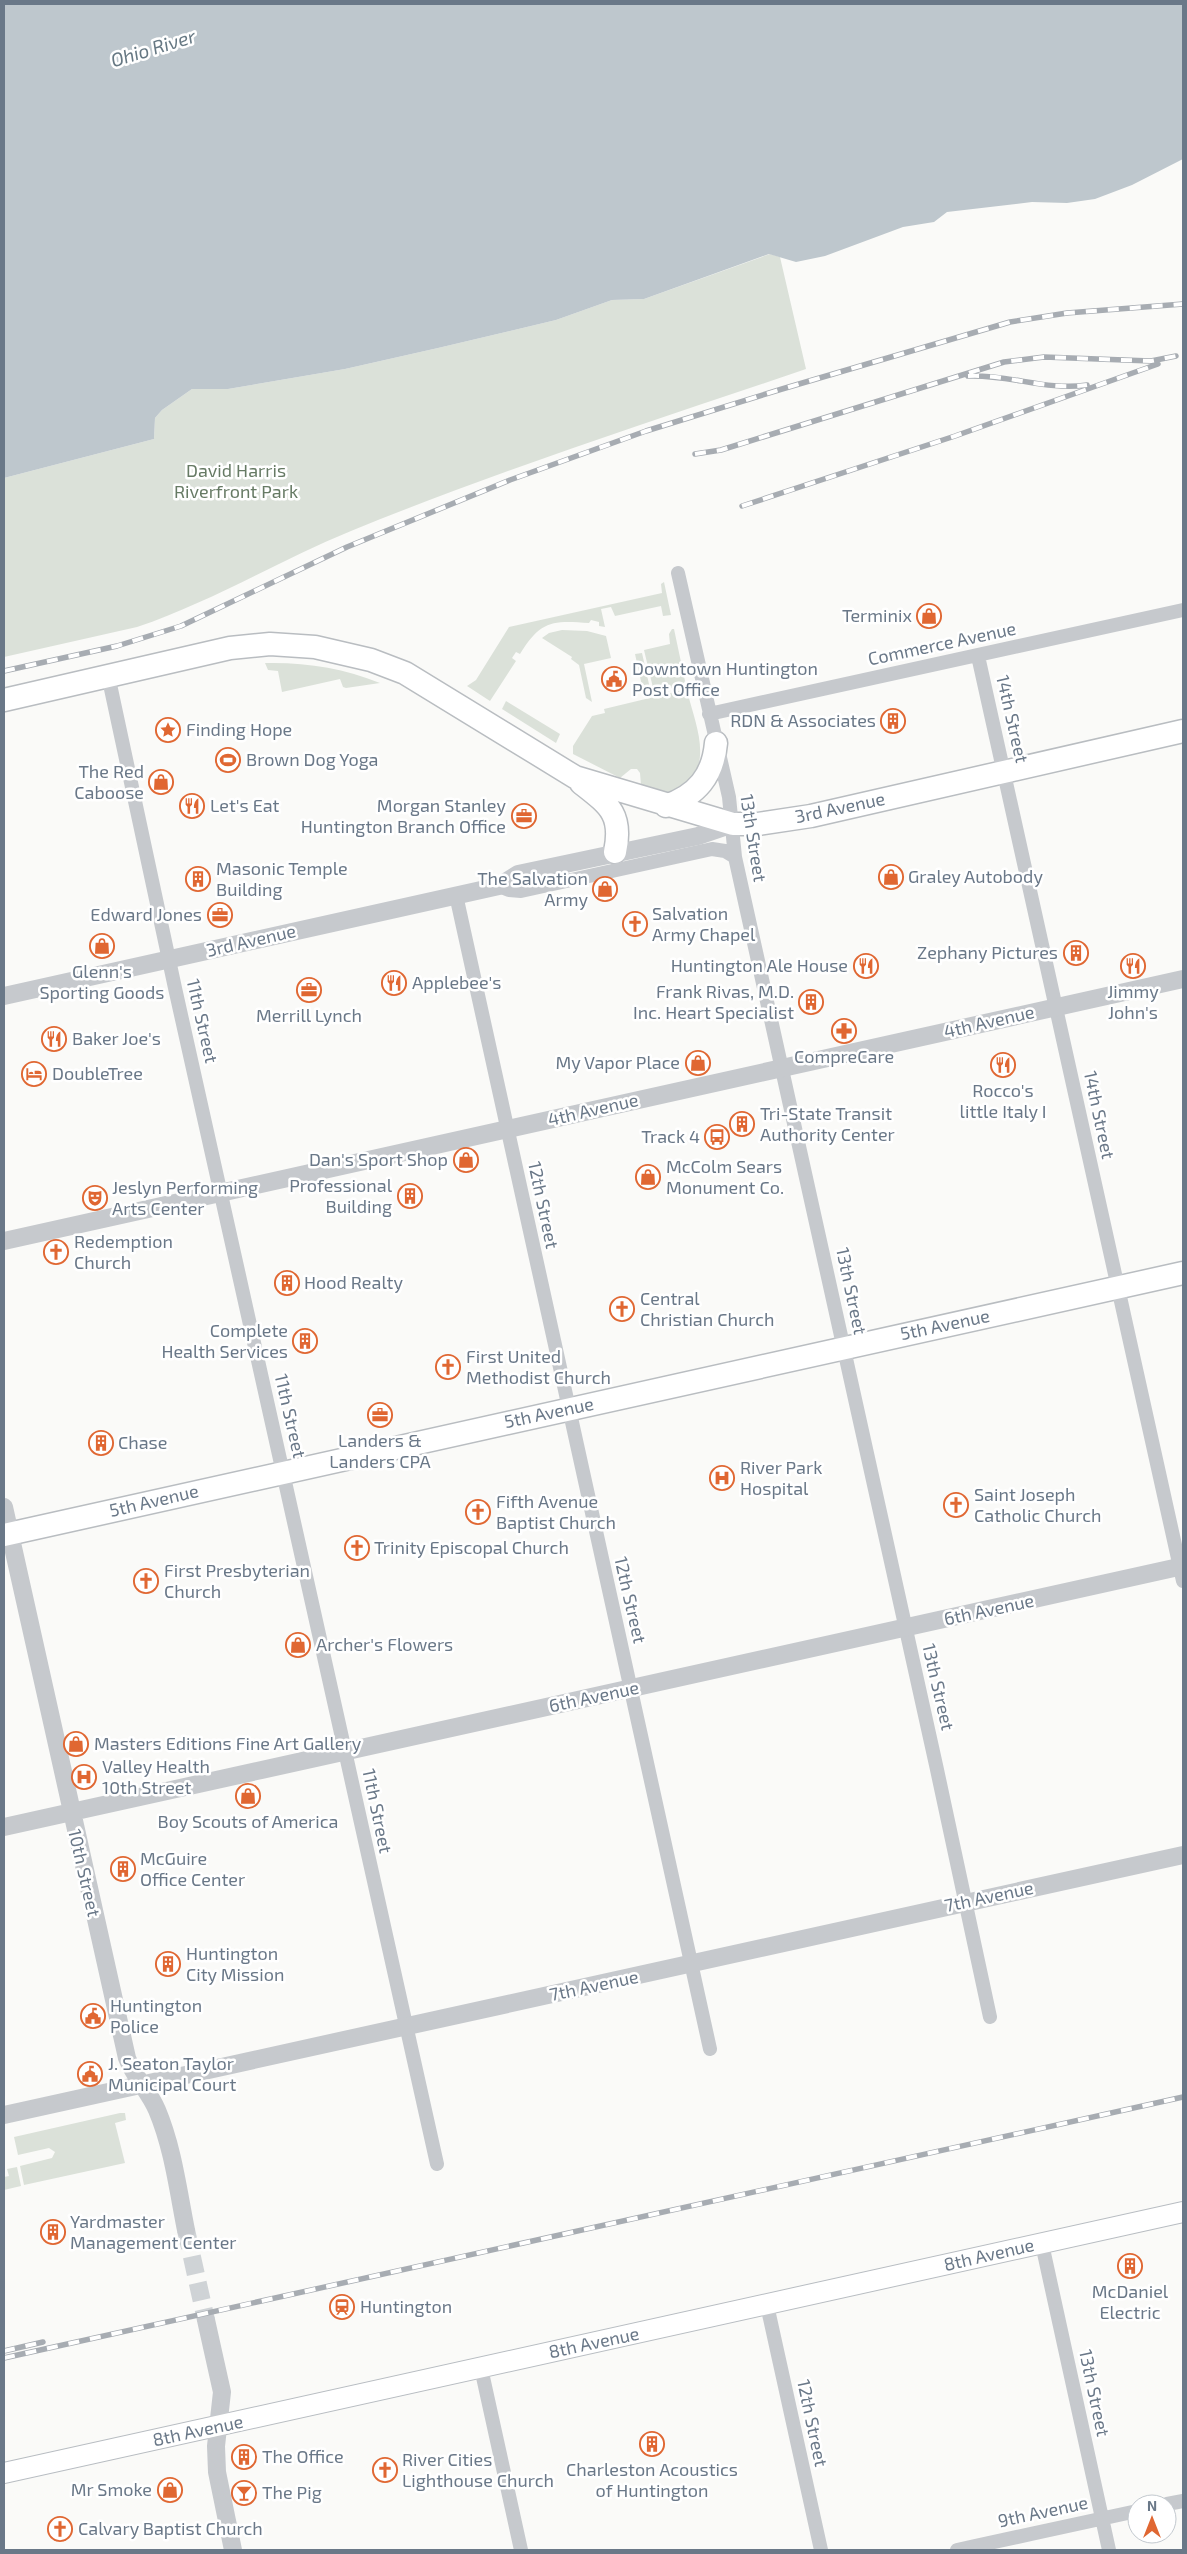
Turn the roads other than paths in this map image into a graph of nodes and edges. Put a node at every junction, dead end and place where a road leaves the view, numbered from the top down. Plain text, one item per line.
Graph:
1 (678, 573) dead end
2 (1183, 610) edge
3 (978, 656) junction
4 (108, 675) junction
5 (4, 700) edge
6 (709, 714) junction
7 (1183, 731) edge
8 (716, 743) junction
9 (1004, 771) junction
10 (575, 777) junction
11 (666, 806) junction
12 (734, 824) junction
13 (615, 852) junction
14 (735, 857) junction
15 (499, 886) junction
16 (456, 895) junction
17 (169, 959) junction
18 (1183, 979) edge
19 (4, 996) edge
20 (1056, 1007) junction
21 (782, 1068) junction
22 (507, 1129) junction
23 (221, 1193) junction
24 (4, 1241) edge
25 (1183, 1273) edge
26 (1118, 1287) junction
27 (844, 1348) junction
28 (569, 1409) junction
29 (284, 1472) junction
30 (4, 1507) edge
31 (7, 1534) edge
32 (1182, 1571) edge
33 (905, 1628) junction
34 (631, 1689) junction
35 (345, 1752) junction
36 (70, 1813) junction
37 (4, 1828) edge
38 (1183, 1855) edge
39 (966, 1902) junction
40 (691, 1964) junction
41 (990, 2017) dead end
42 (406, 2027) junction
43 (710, 2049) dead end
44 (140, 2084) junction
45 (4, 2115) edge
46 (437, 2164) dead end
47 (1183, 2212) edge
48 (186, 2230) tunnel mouth
49 (1042, 2244) junction
50 (767, 2305) junction
51 (206, 2320) tunnel mouth
52 (481, 2368) junction
53 (219, 2426) junction
54 (4, 2474) edge
55 (1127, 2513) edge
56 (1102, 2518) junction
57 (233, 2550) edge
58 (521, 2550) edge
59 (821, 2550) edge
60 (957, 2550) edge
61 (1109, 2550) edge

1 - 6 street, 13th Street
2 - 3 street, Commerce Avenue
3 - 6 street, Commerce Avenue
3 - 9 street, 14th Street
4 - 5 main road
4 - 10 main road
4 - 17 street, 11th Street
6 - 8 street, 13th Street
7 - 9 main road, 3rd Avenue
8 - 11 main road
8 - 12 street, 13th Street
9 - 12 main road, 3rd Avenue
9 - 20 street, 14th Street
10 - 11 main road
10 - 13 main road
11 - 12 main road
12 - 13 street, 3rd Avenue
12 - 14 street, 13th Street
13 - 15 street, 3rd Avenue
14 - 15 street, 3rd Avenue
14 - 21 street, 13th Street
15 - 16 street, 3rd Avenue
16 - 17 street, 3rd Avenue
16 - 22 street, 12th Street
17 - 19 street, 3rd Avenue
17 - 23 street, 11th Street
18 - 20 street, 4th Avenue
20 - 21 street, 4th Avenue
20 - 26 street, 14th Street
21 - 22 street, 4th Avenue
21 - 27 street, 13th Street
22 - 23 street, 4th Avenue
22 - 28 street, 12th Street
23 - 24 street, 4th Avenue
23 - 29 street, 11th Street
25 - 26 main road, 5th Avenue
26 - 27 main road, 5th Avenue
26 - 32 street, 14th Street
27 - 28 main road, 5th Avenue
27 - 33 street, 13th Street
28 - 29 main road, 5th Avenue
28 - 34 street, 12th Street
29 - 31 main road, 5th Avenue
29 - 35 street, 11th Street
30 - 31 street, 10th Street
31 - 36 street, 10th Street
32 - 33 street, 6th Avenue
33 - 34 street, 6th Avenue
33 - 39 street, 13th Street
34 - 35 street, 6th Avenue
34 - 40 street, 12th Street
35 - 36 street, 6th Avenue
35 - 42 street, 11th Street
36 - 37 street, 6th Avenue
36 - 44 street, 10th Street
38 - 39 street, 7th Avenue
39 - 40 street, 7th Avenue
39 - 41 street, 13th Street
40 - 42 street, 7th Avenue
40 - 43 street, 12th Street
42 - 44 street, 7th Avenue
42 - 46 street, 11th Street
44 - 45 street, 7th Avenue
44 - 48 street, 10th Street
47 - 49 main road, 8th Avenue
49 - 50 main road, 8th Avenue
49 - 56 street, 13th Street
50 - 52 main road, 8th Avenue
50 - 59 street, 12th Street
51 - 53 street
52 - 53 main road, 8th Avenue
52 - 58 street
53 - 54 main road, 8th Avenue
53 - 57 street
55 - 56 street, 9th Avenue
56 - 60 street, 9th Avenue
56 - 61 street, 13th Street

